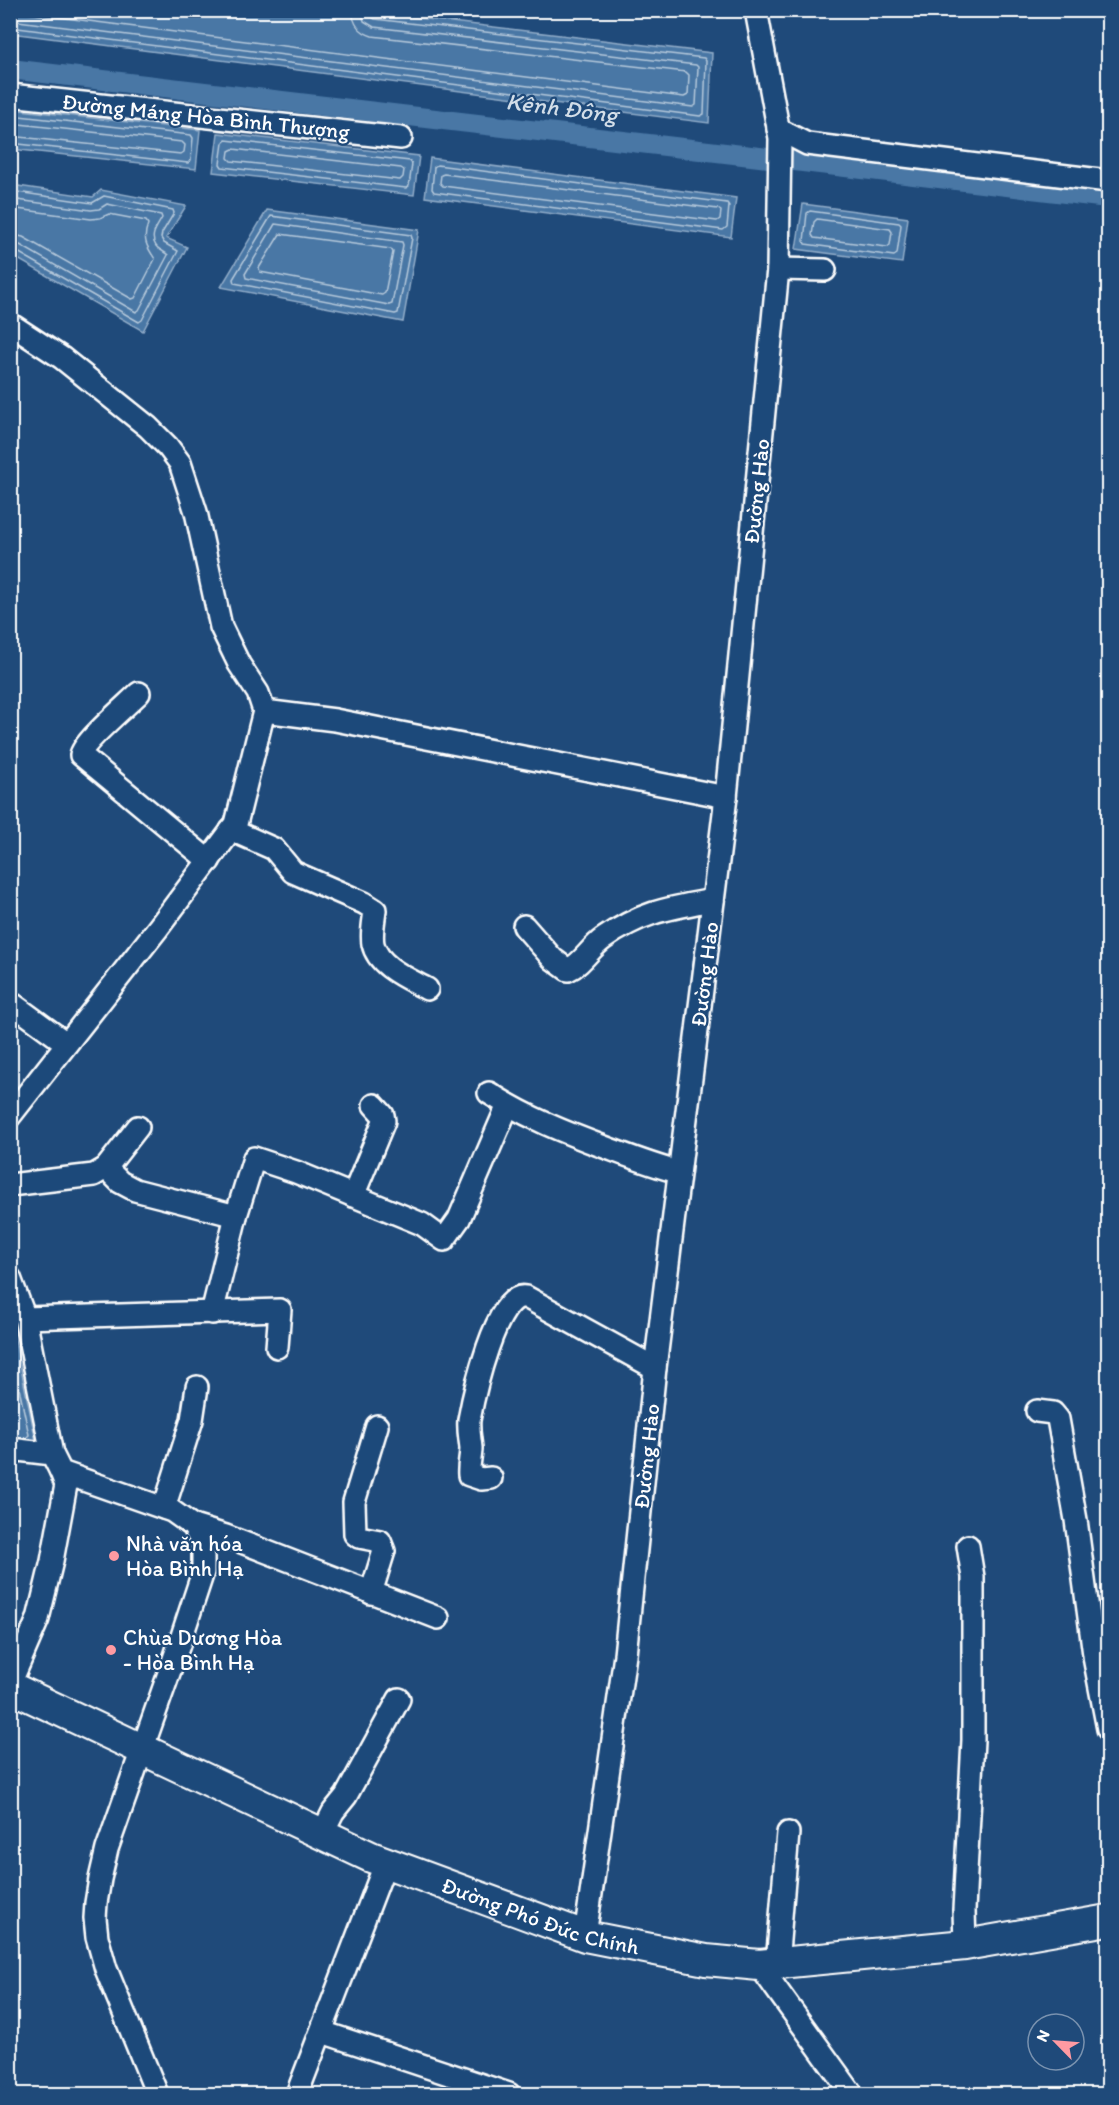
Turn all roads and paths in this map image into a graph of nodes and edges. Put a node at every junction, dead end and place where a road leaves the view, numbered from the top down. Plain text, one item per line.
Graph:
1 (756, 10) edge
2 (10, 95) edge
3 (779, 134) junction
4 (401, 138) dead end
5 (1108, 181) edge
6 (778, 269) junction
7 (825, 270) dead end
8 (10, 324) edge
9 (139, 693) dead end
10 (264, 711) junction
11 (726, 797) junction
12 (231, 830) junction
13 (209, 861) junction
14 (713, 900) junction
15 (524, 926) dead end
16 (427, 990) dead end
17 (10, 1002) edge
18 (66, 1043) junction
19 (489, 1093) dead end
20 (374, 1106) dead end
21 (508, 1106) junction
22 (10, 1116) edge
23 (138, 1126) dead end
24 (106, 1168) junction
25 (678, 1172) junction
26 (10, 1185) edge
27 (353, 1196) junction
28 (236, 1216) junction
29 (12, 1284) edge
30 (212, 1313) junction
31 (25, 1318) junction
32 (277, 1347) dead end
33 (655, 1368) junction
34 (197, 1387) dead end
35 (1037, 1411) dead end
36 (377, 1426) dead end
37 (10, 1449) edge
38 (56, 1463) junction
39 (491, 1478) dead end
40 (164, 1508) junction
41 (193, 1526) junction
42 (968, 1546) dead end
43 (371, 1593) junction
44 (438, 1618) dead end
45 (10, 1686) edge
46 (399, 1699) dead end
47 (1108, 1728) edge
48 (142, 1750) junction
49 (788, 1833) dead end
50 (322, 1834) junction
51 (386, 1862) junction
52 (1108, 1920) edge
53 (585, 1936) junction
54 (965, 1945) junction
55 (768, 1964) junction
56 (322, 2032) junction
57 (157, 2094) edge
58 (297, 2094) edge
59 (509, 2094) edge
60 (852, 2094) edge

1 - 3 street, Đường Hào
2 - 4 street, Đường Máng Hòa Bình Thượng
3 - 5 street
3 - 6 street, Đường Hào
6 - 7 street
6 - 11 street, Đường Hào
8 - 10 street
9 - 13 street
10 - 11 street
10 - 12 street
11 - 14 street, Đường Hào
12 - 13 street
12 - 16 street
13 - 18 street
14 - 15 street
14 - 25 street, Đường Hào
17 - 18 street
18 - 22 street
19 - 21 street
20 - 27 street
21 - 25 street
21 - 27 street
23 - 24 street
24 - 26 street
24 - 28 street
25 - 33 street, Đường Hào
27 - 28 street
28 - 30 street
29 - 31 street
30 - 31 street
30 - 32 street
31 - 38 street
33 - 39 street
33 - 53 street, Đường Hào
34 - 40 street
35 - 47 street
36 - 43 street
37 - 38 street
38 - 40 street
38 - 45 street
40 - 41 street
41 - 43 street
41 - 48 street
42 - 54 street
43 - 44 street
45 - 48 main road, Đường Phó Đức Chính
46 - 50 street
48 - 50 main road, Đường Phó Đức Chính
48 - 57 street
49 - 55 street
50 - 51 main road, Đường Phó Đức Chính
51 - 53 main road, Đường Phó Đức Chính
51 - 56 street
52 - 54 main road, Đường Phó Đức Chính
53 - 55 main road, Đường Phó Đức Chính
54 - 55 main road, Đường Phó Đức Chính
55 - 60 street
56 - 58 street
56 - 59 street

